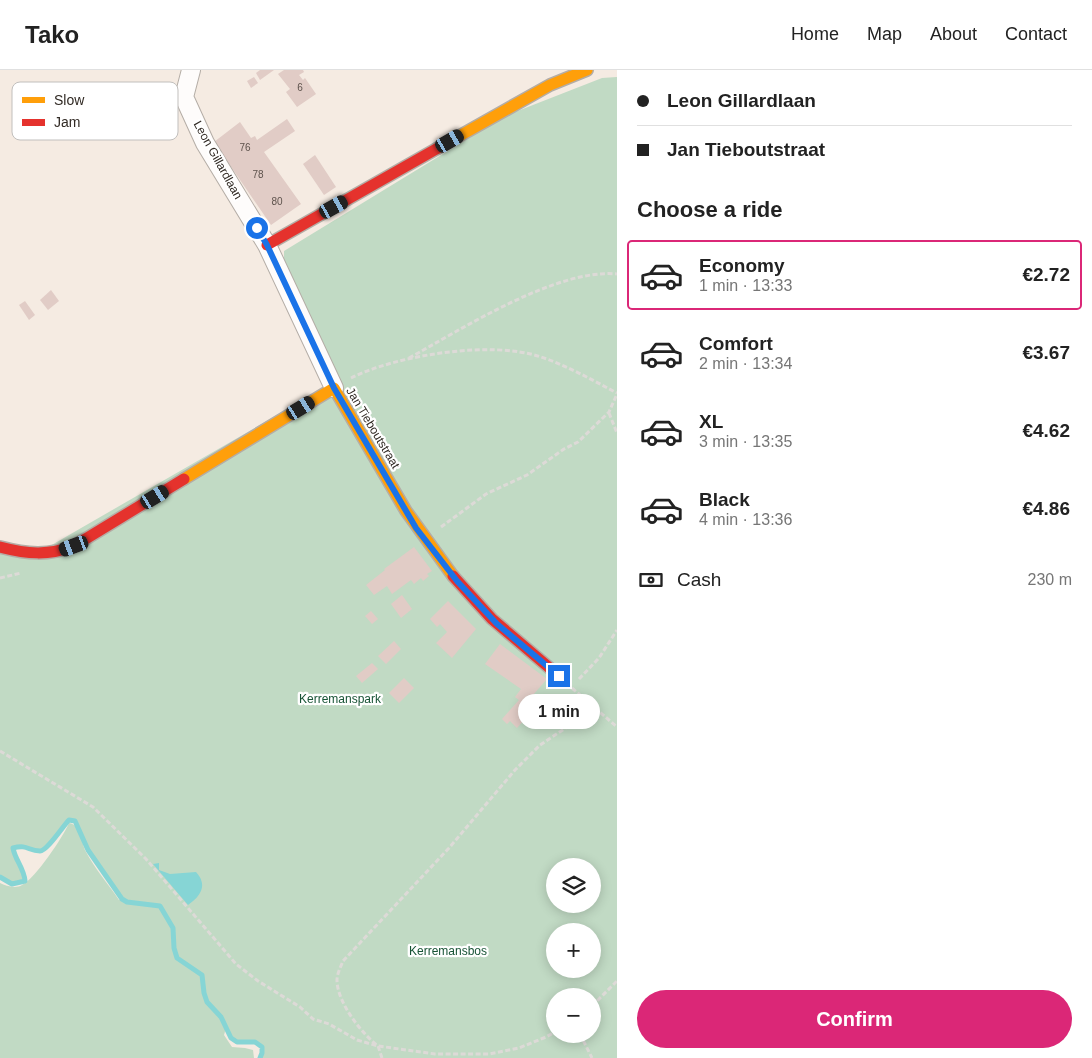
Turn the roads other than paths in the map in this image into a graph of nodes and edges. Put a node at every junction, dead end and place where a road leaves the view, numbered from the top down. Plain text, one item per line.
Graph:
1 (191, 70) edge
2 (587, 70) edge
3 (552, 77) edge
4 (267, 245) junction
5 (334, 388) junction
6 (0, 547) edge
7 (559, 676) road end

1 - 4 street, Leon Gillardlaan
2 - 3 street
3 - 4 street
4 - 5 street, Leon Gillardlaan
5 - 6 street, Jan Tieboutstraat
5 - 7 street, Jan Tieboutstraat

